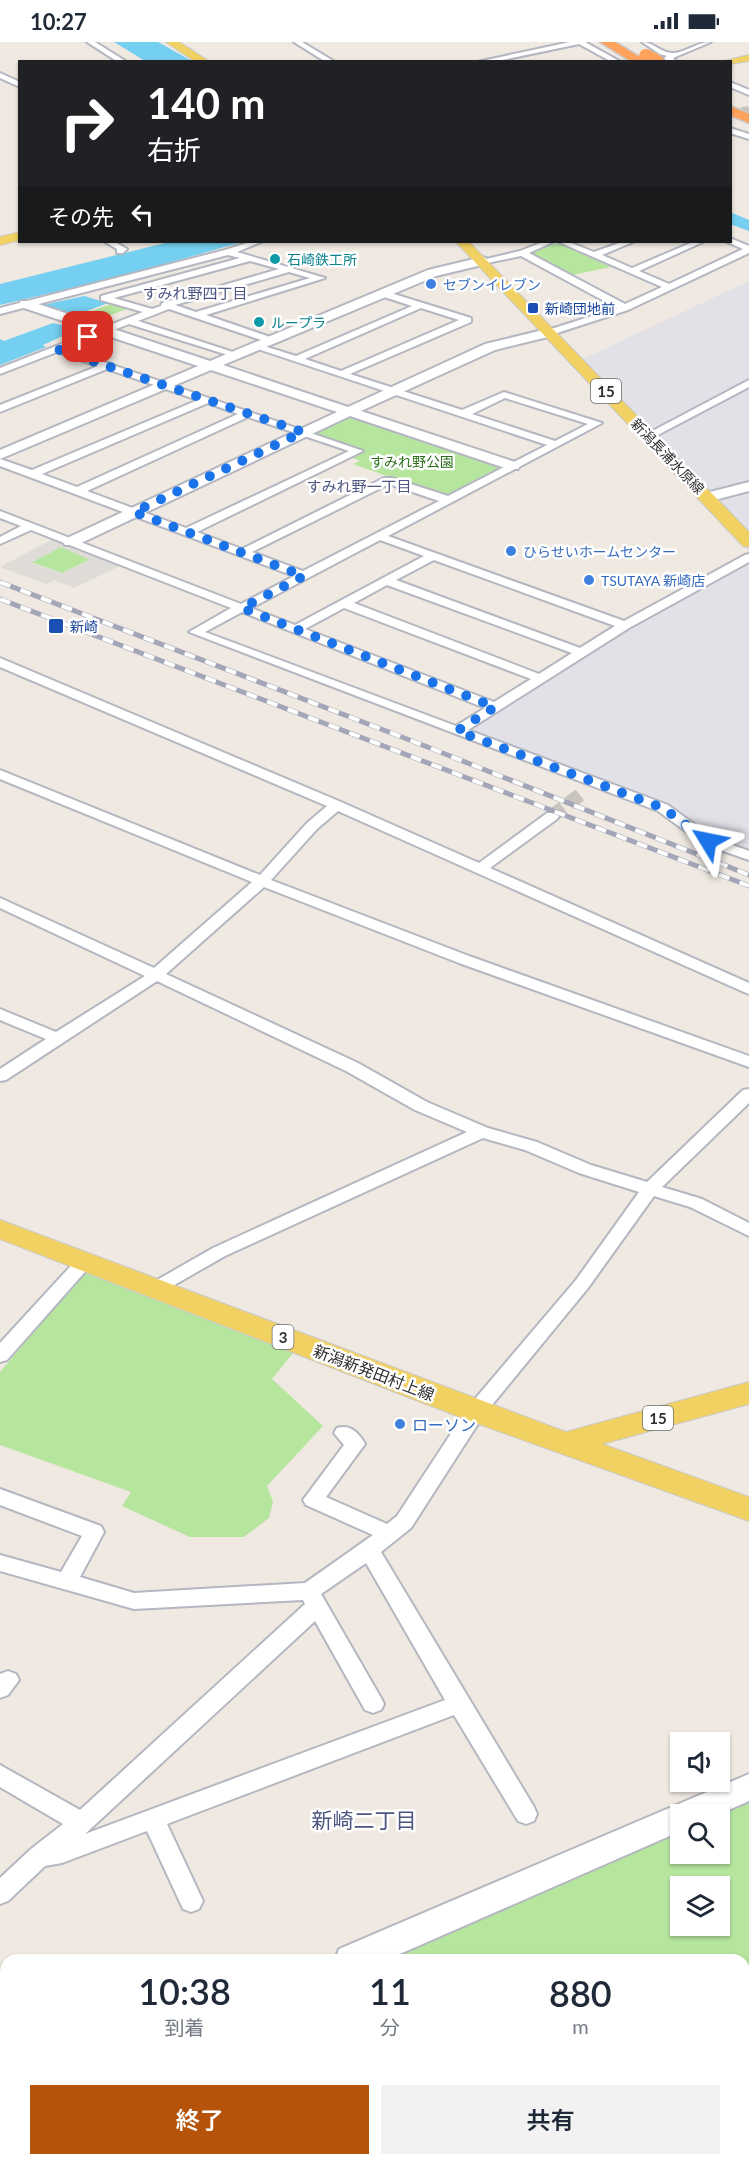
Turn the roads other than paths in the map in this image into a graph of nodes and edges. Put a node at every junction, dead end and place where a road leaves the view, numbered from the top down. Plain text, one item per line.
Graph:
1 (90, 42) edge
2 (171, 42) edge
3 (297, 42) edge
4 (581, 42) edge
5 (606, 42) edge
6 (621, 42) edge
7 (645, 42) edge
8 (708, 42) edge
9 (674, 58) edge
10 (749, 58) edge
11 (649, 59) edge
12 (121, 60) edge
13 (202, 60) edge
14 (328, 60) edge
15 (490, 60) edge
16 (614, 60) edge
17 (732, 61) edge
18 (0, 75) edge
19 (18, 84) edge
20 (732, 85) edge
21 (749, 93) edge
22 (732, 100) edge
23 (749, 107) edge
24 (732, 109) edge
25 (749, 118) edge
26 (732, 131) edge
27 (749, 137) edge
28 (18, 236) edge
29 (0, 241) edge
30 (732, 241) edge
31 (111, 243) edge
32 (254, 243) edge
33 (463, 243) edge
34 (547, 243) edge
35 (565, 243) edge
36 (626, 243) edge
37 (697, 243) edge
38 (749, 250) edge
39 (120, 251) dead end
40 (228, 252) junction
41 (522, 253) junction
42 (595, 255) junction
43 (249, 259) junction
44 (482, 261) junction
45 (287, 270) junction
46 (632, 271) junction
47 (671, 288) junction
48 (82, 290) junction
49 (381, 293) junction
50 (104, 298) junction
51 (25, 304) junction
52 (421, 305) junction
53 (166, 306) junction
54 (625, 308) junction
55 (0, 311) edge
56 (152, 312) junction
57 (194, 316) junction
58 (128, 321) junction
59 (103, 330) junction
60 (551, 332) junction
61 (270, 340) junction
62 (254, 346) junction
63 (57, 349) junction
64 (234, 354) junction
65 (296, 360) junction
66 (208, 365) junction
67 (107, 366) junction
68 (0, 371) edge
69 (342, 375) junction
70 (749, 383) edge
71 (163, 385) junction
72 (392, 391) junction
73 (207, 400) junction
74 (0, 409) edge
75 (346, 411) junction
76 (248, 413) junction
77 (463, 414) junction
78 (303, 432) junction
79 (648, 436) junction
80 (555, 444) junction
81 (0, 455) edge
82 (0, 462) edge
83 (513, 466) junction
84 (33, 474) junction
85 (749, 486) edge
86 (77, 491) junction
87 (707, 497) junction
88 (448, 500) junction
89 (134, 512) junction
90 (0, 514) edge
91 (31, 526) junction
92 (187, 532) junction
93 (378, 536) junction
94 (0, 541) edge
95 (72, 542) junction
96 (749, 542) edge
97 (242, 553) junction
98 (433, 556) junction
99 (749, 557) edge
100 (304, 576) junction
101 (387, 581) junction
102 (345, 604) junction
103 (242, 608) junction
104 (625, 625) junction
105 (296, 629) junction
106 (583, 653) junction
107 (0, 662) edge
108 (542, 679) junction
109 (495, 707) junction
110 (457, 731) junction
111 (0, 774) edge
112 (336, 805) junction
113 (552, 816) tunnel mouth
114 (749, 856) edge
115 (479, 870) junction
116 (261, 882) junction
117 (0, 902) edge
118 (156, 975) junction
119 (749, 989) edge
120 (0, 1014) edge
121 (56, 1038) junction
122 (749, 1062) edge
123 (0, 1076) edge
124 (749, 1094) edge
125 (482, 1132) junction
126 (651, 1188) junction
127 (0, 1229) edge
128 (749, 1230) edge
129 (86, 1261) junction
130 (156, 1288) junction
131 (0, 1355) edge
132 (749, 1393) edge
133 (476, 1411) junction
134 (344, 1433) dead end
135 (566, 1443) junction
136 (0, 1497) edge
137 (749, 1509) edge
138 (390, 1534) junction
139 (369, 1550) junction
140 (0, 1563) edge
141 (66, 1583) junction
142 (313, 1598) junction
143 (374, 1704) dead end
144 (459, 1704) junction
145 (0, 1776) edge
146 (749, 1787) edge
147 (710, 1804) edge
148 (526, 1814) dead end
149 (153, 1819) junction
150 (670, 1821) edge
151 (82, 1823) junction
152 (39, 1856) junction
153 (0, 1893) edge
154 (191, 1901) dead end
155 (365, 1954) edge

1 - 12 street
2 - 13 main road
3 - 14 street
4 - 15 street
4 - 16 street
5 - 11 highway
6 - 11 highway
7 - 11 street
8 - 9 street
9 - 11 street
10 - 17 main road
18 - 19 street
20 - 21 street
22 - 23 highway
24 - 25 highway
26 - 27 street
28 - 29 main road
30 - 38 street
31 - 39 street
32 - 40 street
33 - 44 main road, 新潟長浦水原線 / 15
34 - 41 street
35 - 42 street
36 - 42 street
37 - 46 street
38 - 47 street
40 - 43 street
40 - 48 street
41 - 44 street
41 - 54 street
42 - 46 street
43 - 45 street
43 - 50 street
44 - 49 street
44 - 60 main road, 新潟長浦水原線 / 15
45 - 53 street
45 - 57 street
46 - 47 street
47 - 54 street
48 - 50 street
48 - 51 street
49 - 52 street
49 - 61 street
50 - 56 street
51 - 55 street
51 - 59 street
52 - 65 street
52 - 69 street
53 - 56 street
53 - 57 street
54 - 60 street
56 - 58 street
57 - 61 street
58 - 59 street
58 - 64 street
59 - 63 street
59 - 66 street
60 - 72 street
60 - 79 main road, 新潟長浦水原線 / 15
61 - 62 street
62 - 64 street
62 - 65 street
63 - 67 street
63 - 68 street
64 - 66 street
65 - 69 street
66 - 71 street
66 - 75 street
67 - 71 street
67 - 74 street
69 - 72 street
70 - 79 street
71 - 73 street
71 - 81 street
72 - 75 street
72 - 77 street
73 - 76 street
73 - 84 street
75 - 78 street
75 - 83 street
76 - 78 street
76 - 86 street
77 - 80 street
77 - 80 street
78 - 89 street
78 - 92 street
79 - 87 main road, 新潟長浦水原線 / 15
80 - 83 street
82 - 84 street
83 - 88 street
84 - 86 street
85 - 87 street
86 - 89 street
87 - 96 main road, 新潟長浦水原線 / 15
88 - 93 street
88 - 97 street
89 - 92 street
89 - 95 street
90 - 91 street
91 - 94 street
91 - 95 street
92 - 97 street
93 - 98 street
93 - 100 street
95 - 103 street
97 - 100 street
98 - 101 street
98 - 104 street
99 - 104 street
100 - 103 street
101 - 102 street
101 - 106 street
102 - 105 street
102 - 108 street
103 - 105 street
103 - 110 street
104 - 106 street
105 - 109 street
106 - 108 street
107 - 112 street
108 - 109 street
109 - 110 street
110 - 114 street
111 - 116 street
112 - 115 street
112 - 116 street
113 - 115 street
115 - 119 street
116 - 118 street
116 - 122 street
117 - 118 street
118 - 121 street
118 - 125 street
120 - 121 street
121 - 123 street
124 - 126 street
125 - 126 street
125 - 130 street
126 - 128 street
126 - 133 street
127 - 129 main road, 新潟新発田村上線 / 3
129 - 130 main road, 新潟新発田村上線 / 3
129 - 131 street
130 - 133 main road, 新潟新発田村上線 / 3
132 - 135 main road, 15
133 - 135 main road, 新潟新発田村上線 / 3
133 - 138 street
134 - 138 street
135 - 137 main road, 新潟新発田村上線 / 3
136 - 141 street
138 - 139 street
139 - 142 street
139 - 144 street
140 - 141 street
141 - 142 street
142 - 143 street
142 - 151 street
144 - 148 street
144 - 149 street
145 - 151 street
146 - 147 street
149 - 152 street
149 - 154 street
150 - 155 street
151 - 152 street
152 - 153 street

